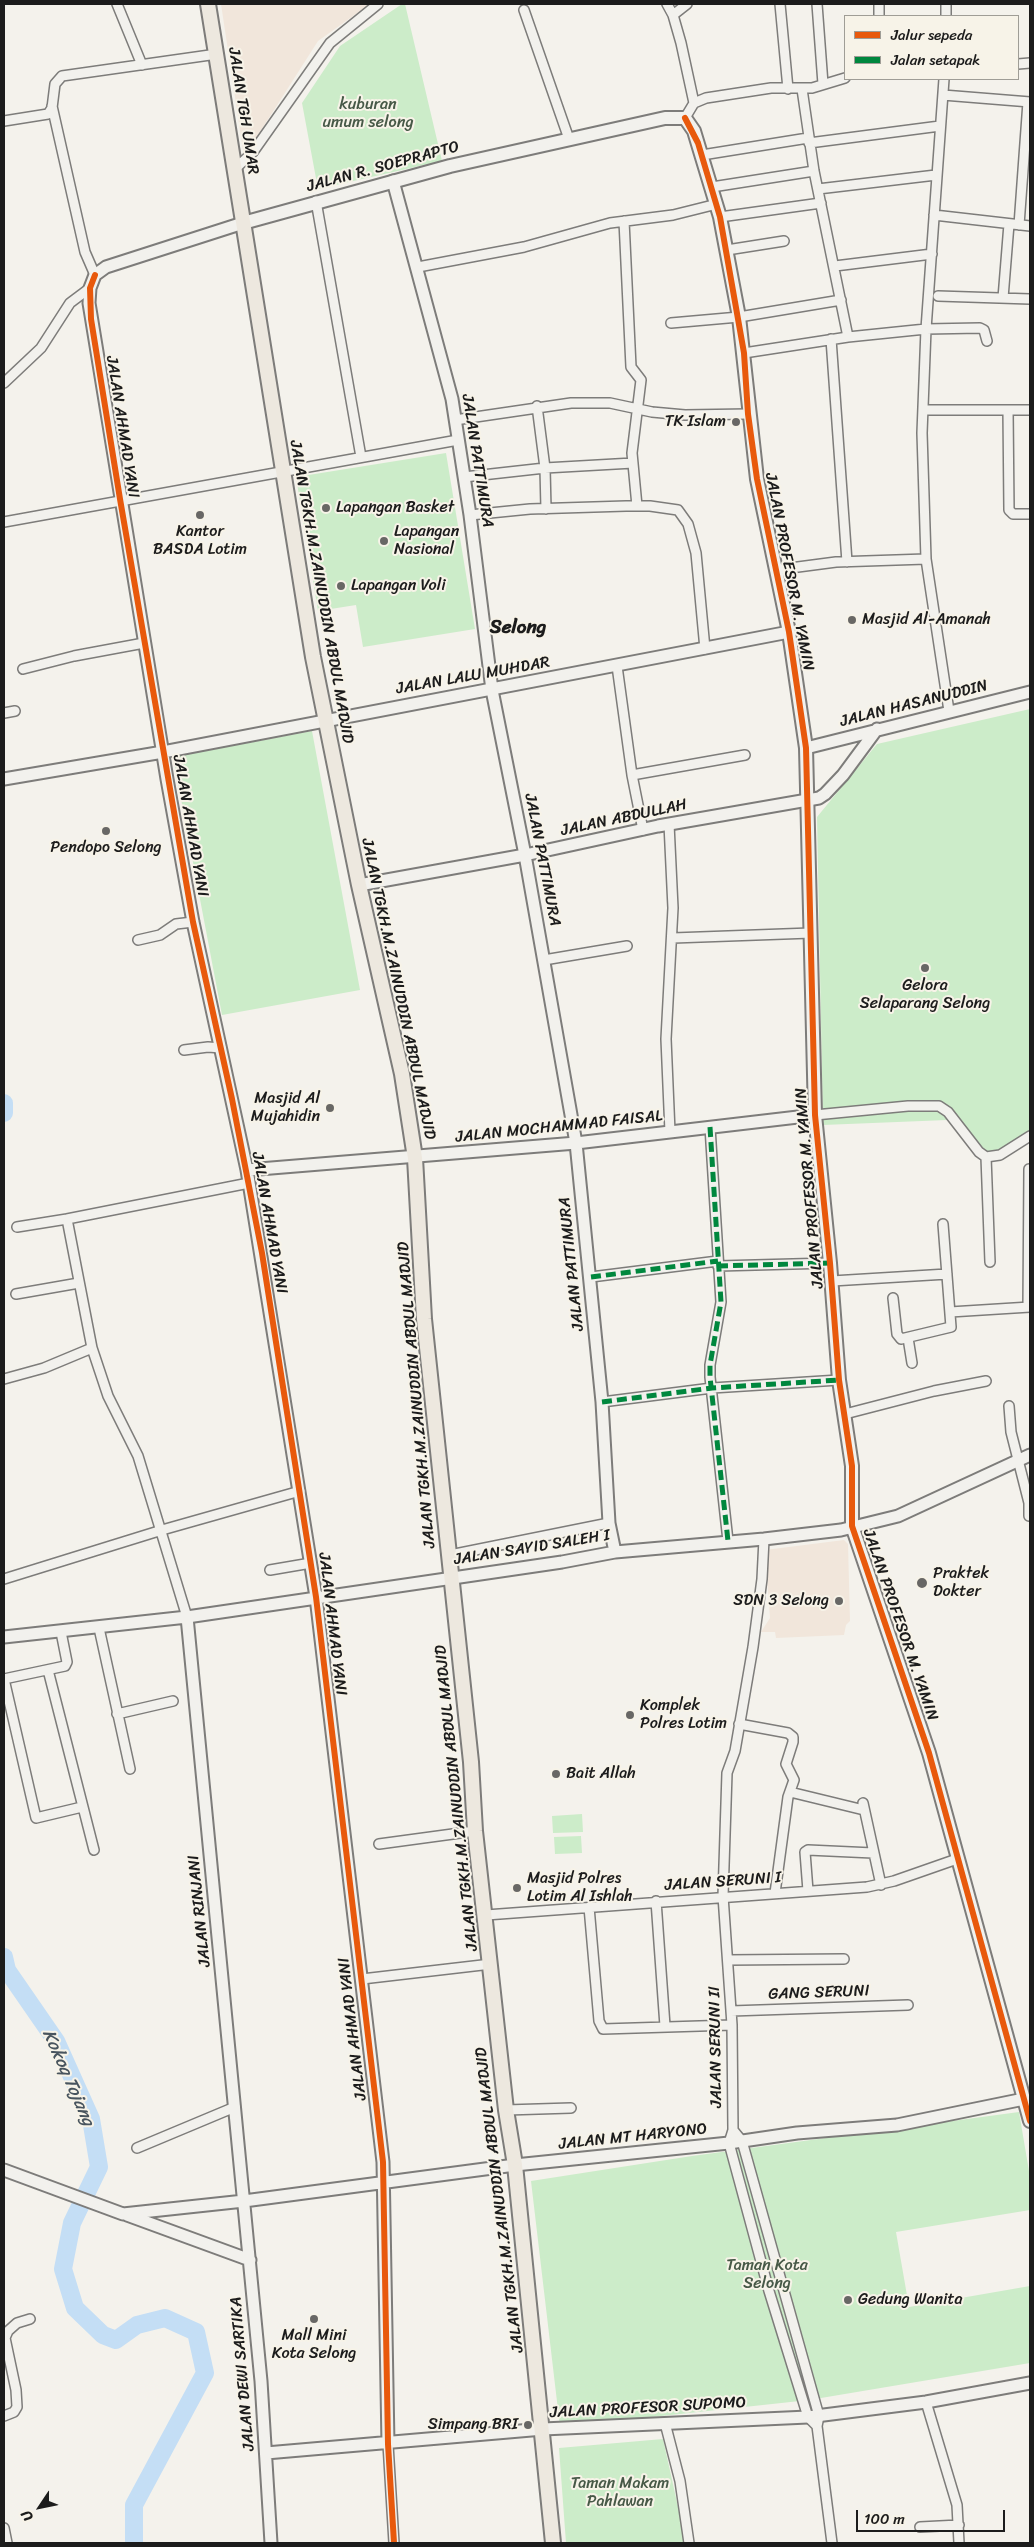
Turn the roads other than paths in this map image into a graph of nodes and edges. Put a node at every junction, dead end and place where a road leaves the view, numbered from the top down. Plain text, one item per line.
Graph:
1 (117, 4) edge
2 (208, 4) edge
3 (378, 4) edge
4 (667, 4) edge
5 (687, 4) edge
6 (780, 4) edge
7 (817, 4) edge
8 (524, 10) dead end
9 (673, 15) junction
10 (217, 54) junction
11 (142, 65) junction
12 (844, 78) edge
13 (944, 80) edge
14 (823, 84) junction
15 (788, 89) junction
16 (802, 89) junction
17 (943, 94) junction
18 (1029, 102) edge
19 (694, 103) junction
20 (52, 105) junction
21 (685, 118) junction
22 (4, 121) edge
23 (940, 126) junction
24 (569, 139) junction
25 (809, 141) junction
26 (702, 155) junction
27 (235, 169) junction
28 (814, 171) junction
29 (936, 174) junction
30 (393, 181) junction
31 (712, 187) junction
32 (818, 189) junction
33 (316, 201) junction
34 (821, 203) junction
35 (717, 204) junction
36 (934, 215) junction
37 (720, 217) junction
38 (624, 221) junction
39 (243, 223) junction
40 (1014, 224) junction
41 (1030, 226) edge
42 (784, 241) dead end
43 (727, 250) junction
44 (932, 254) junction
45 (835, 266) junction
46 (418, 267) junction
47 (95, 274) junction
48 (90, 288) junction
49 (938, 296) dead end
50 (1003, 298) junction
51 (1030, 299) edge
52 (841, 300) junction
53 (739, 317) junction
54 (671, 322) dead end
55 (926, 329) junction
56 (848, 337) junction
57 (831, 339) junction
58 (987, 341) dead end
59 (744, 353) junction
60 (4, 383) edge
61 (537, 406) junction
62 (636, 409) junction
63 (923, 410) junction
64 (1008, 410) junction
65 (1030, 410) edge
66 (748, 414) junction
67 (455, 420) junction
68 (458, 440) junction
69 (361, 457) junction
70 (633, 463) junction
71 (544, 468) junction
72 (282, 471) junction
73 (464, 477) junction
74 (120, 499) junction
75 (636, 506) junction
76 (546, 509) junction
77 (1030, 514) edge
78 (470, 516) junction
79 (4, 522) edge
80 (926, 559) junction
81 (847, 562) junction
82 (775, 570) junction
83 (789, 632) junction
84 (144, 642) junction
85 (705, 649) junction
86 (617, 666) junction
87 (23, 669) dead end
88 (492, 690) junction
89 (1030, 692) edge
90 (16, 711) dead end
91 (949, 711) junction
92 (4, 713) edge
93 (325, 719) junction
94 (877, 729) junction
95 (806, 748) junction
96 (163, 752) junction
97 (745, 755) dead end
98 (632, 776) junction
99 (4, 779) edge
100 (807, 801) junction
101 (669, 824) junction
102 (643, 830) junction
103 (526, 855) junction
104 (359, 885) junction
105 (193, 922) junction
106 (811, 933) junction
107 (673, 938) junction
108 (138, 940) dead end
109 (627, 946) dead end
110 (544, 960) junction
111 (221, 1048) junction
112 (184, 1050) dead end
113 (815, 1115) junction
114 (710, 1127) junction
115 (670, 1132) junction
116 (1030, 1136) edge
117 (576, 1143) junction
118 (986, 1157) junction
119 (415, 1158) junction
120 (1029, 1169) edge
121 (247, 1170) junction
122 (249, 1183) junction
123 (67, 1219) junction
124 (943, 1224) dead end
125 (17, 1227) dead end
126 (990, 1262) dead end
127 (830, 1263) junction
128 (718, 1264) junction
129 (947, 1274) junction
130 (591, 1277) junction
131 (832, 1281) junction
132 (79, 1283) junction
133 (16, 1294) dead end
134 (894, 1298) dead end
135 (1029, 1307) edge
136 (950, 1312) junction
137 (908, 1338) junction
138 (92, 1348) junction
139 (912, 1363) dead end
140 (4, 1379) edge
141 (839, 1380) junction
142 (986, 1381) dead end
143 (712, 1388) junction
144 (602, 1402) junction
145 (1009, 1406) dead end
146 (845, 1414) junction
147 (1025, 1458) edge
148 (300, 1491) junction
149 (1029, 1516) edge
150 (609, 1523) junction
151 (852, 1526) junction
152 (162, 1530) junction
153 (764, 1539) junction
154 (728, 1541) junction
155 (615, 1552) junction
156 (450, 1554) junction
157 (311, 1563) junction
158 (270, 1570) dead end
159 (452, 1577) junction
160 (4, 1579) edge
161 (316, 1597) junction
162 (187, 1617) junction
163 (99, 1628) junction
164 (61, 1632) junction
165 (4, 1637) edge
166 (48, 1670) junction
167 (173, 1701) dead end
168 (117, 1714) junction
169 (739, 1724) junction
170 (130, 1769) dead end
171 (790, 1792) junction
172 (82, 1807) junction
173 (475, 1831) junction
174 (379, 1844) dead end
175 (94, 1850) dead end
176 (874, 1853) junction
177 (957, 1859) junction
178 (880, 1885) junction
179 (808, 1891) junction
180 (775, 1893) junction
181 (723, 1896) junction
182 (656, 1901) junction
183 (589, 1907) junction
184 (486, 1914) junction
185 (844, 1958) dead end
186 (728, 1960) junction
187 (491, 1964) junction
188 (362, 1979) junction
189 (908, 2005) dead end
190 (731, 2011) junction
191 (732, 2025) junction
192 (665, 2026) junction
193 (1024, 2099) junction
194 (235, 2107) junction
195 (571, 2108) dead end
196 (506, 2110) junction
197 (1030, 2121) edge
198 (733, 2130) junction
199 (742, 2141) junction
200 (729, 2143) junction
201 (137, 2148) dead end
202 (515, 2165) junction
203 (4, 2170) edge
204 (384, 2184) junction
205 (244, 2201) junction
206 (123, 2214) junction
207 (250, 2260) junction
208 (30, 2320) dead end
209 (1030, 2383) edge
210 (926, 2402) junction
211 (4, 2416) edge
212 (815, 2419) junction
213 (665, 2423) junction
214 (543, 2429) junction
215 (388, 2444) junction
216 (266, 2453) junction
217 (959, 2525) junction
218 (920, 2527) dead end
219 (4, 2528) edge
220 (7, 2543) edge
221 (270, 2543) edge
222 (394, 2543) edge
223 (553, 2543) edge
224 (689, 2543) edge
225 (832, 2543) edge
226 (959, 2543) edge

1 - 11 street
2 - 10 main road, JALAN TGH UMAR
3 - 27 street
4 - 9 street
5 - 9 street
6 - 15 street
7 - 14 street
8 - 24 street
9 - 19 street
10 - 11 street
10 - 27 main road, JALAN TGH UMAR
11 - 20 street
12 - 14 street
13 - 17 street
14 - 16 street
15 - 16 street
15 - 19 street
16 - 25 street
17 - 18 street
17 - 23 street
18 - 40 street
19 - 21 street
20 - 22 street
20 - 47 street
21 - 24 main road, JALAN R. SOEPRAPTO
21 - 26 main road, JALAN PROFESOR M. YAMIN
23 - 25 street
23 - 29 street
24 - 30 main road, JALAN R. SOEPRAPTO
25 - 26 street
25 - 28 street
26 - 31 main road, JALAN PROFESOR M. YAMIN
27 - 39 main road, JALAN TGH UMAR
28 - 31 street
28 - 32 street
29 - 32 street
29 - 36 street
30 - 33 main road, JALAN R. SOEPRAPTO
30 - 46 street, JALAN PATTIMURA
31 - 35 main road, JALAN PROFESOR M. YAMIN
32 - 34 street
33 - 39 main road, JALAN R. SOEPRAPTO
33 - 69 street
34 - 37 street
34 - 45 street
35 - 37 main road, JALAN PROFESOR M. YAMIN
35 - 38 street
36 - 40 street
36 - 44 street
37 - 43 main road, JALAN PROFESOR M. YAMIN
38 - 46 street
38 - 62 street
39 - 47 street, JALAN R. SOEPRAPTO
39 - 72 main road, JALAN TGKH.M.ZAINUDDIN ABDUL MADJID
40 - 41 street
40 - 50 street
42 - 43 street
43 - 53 main road, JALAN PROFESOR M. YAMIN
44 - 45 street
44 - 55 street
45 - 52 street
46 - 67 street, JALAN PATTIMURA
47 - 48 street, JALAN AHMAD YANI
48 - 60 street
48 - 74 street, JALAN AHMAD YANI
49 - 50 street
50 - 51 street
52 - 53 street
52 - 56 street
53 - 54 street
53 - 59 main road, JALAN PROFESOR M. YAMIN
55 - 56 street
55 - 58 street
55 - 63 street
56 - 57 street
57 - 59 street
57 - 81 street
59 - 66 main road, JALAN PROFESOR M. YAMIN
61 - 62 street
61 - 67 street
61 - 71 street
62 - 66 street
62 - 70 street
63 - 64 street
63 - 80 street
64 - 65 street
64 - 77 street
66 - 82 main road, JALAN PROFESOR M. YAMIN
67 - 68 street, JALAN PATTIMURA
68 - 69 street
68 - 73 street, JALAN PATTIMURA
69 - 72 street
70 - 71 street
70 - 75 street
71 - 73 street
71 - 76 street
72 - 74 street
72 - 93 main road, JALAN TGKH.M.ZAINUDDIN ABDUL MADJID
73 - 78 street, JALAN PATTIMURA
74 - 79 street
74 - 84 street, JALAN AHMAD YANI
75 - 76 street
75 - 85 street
76 - 78 street
78 - 88 street, JALAN PATTIMURA
80 - 81 street
80 - 91 street
81 - 82 street
82 - 83 main road, JALAN PROFESOR M. YAMIN
83 - 85 street, JALAN LALU MUHDAR
83 - 95 main road, JALAN PROFESOR M. YAMIN
84 - 87 street
84 - 96 street, JALAN AHMAD YANI
85 - 86 street, JALAN LALU MUHDAR
86 - 88 street, JALAN LALU MUHDAR
86 - 98 street
88 - 93 street, JALAN LALU MUHDAR
88 - 103 street, JALAN PATTIMURA
89 - 91 street, JALAN HASANUDDIN
90 - 92 street
91 - 94 street, JALAN HASANUDDIN
93 - 96 street, JALAN LALU MUHDAR
93 - 104 main road, JALAN TGKH.M.ZAINUDDIN ABDUL MADJID
94 - 95 street, JALAN HASANUDDIN
94 - 100 street, JALAN ABDULLAH
95 - 100 main road, JALAN PROFESOR M. YAMIN
96 - 99 street, JALAN LALU MUHDAR
96 - 105 street, JALAN AHMAD YANI
97 - 98 street
98 - 102 street
100 - 101 street, JALAN ABDULLAH
100 - 106 main road, JALAN PROFESOR M. YAMIN
101 - 102 street, JALAN ABDULLAH
101 - 107 street
102 - 103 street, JALAN ABDULLAH
103 - 104 street, JALAN ABDULLAH
103 - 110 street, JALAN PATTIMURA
104 - 119 main road, JALAN TGKH.M.ZAINUDDIN ABDUL MADJID
105 - 108 street
105 - 111 street, JALAN AHMAD YANI
106 - 107 street
106 - 113 main road, JALAN PROFESOR M. YAMIN
107 - 115 street
109 - 110 street
110 - 117 street, JALAN PATTIMURA
111 - 112 street
111 - 121 street, JALAN AHMAD YANI
113 - 114 street, JALAN MOCHAMMAD FAISAL
113 - 118 street
113 - 127 main road, JALAN PROFESOR M. YAMIN
114 - 115 street, JALAN MOCHAMMAD FAISAL
114 - 128 street
115 - 117 street, JALAN MOCHAMMAD FAISAL
116 - 118 street
117 - 119 street, JALAN MOCHAMMAD FAISAL
117 - 130 street, JALAN PATTIMURA
118 - 126 street
119 - 121 street, JALAN MOCHAMMAD FAISAL
119 - 156 main road, JALAN TGKH.M.ZAINUDDIN ABDUL MADJID
120 - 135 street
121 - 122 street, JALAN AHMAD YANI
122 - 123 street
122 - 148 street, JALAN AHMAD YANI
123 - 125 street
123 - 132 street
124 - 129 street
127 - 128 street
127 - 131 main road, JALAN PROFESOR M. YAMIN
128 - 130 street
128 - 143 street
129 - 131 street
129 - 136 street
130 - 144 street, JALAN PATTIMURA
131 - 141 main road, JALAN PROFESOR M. YAMIN
132 - 133 street
132 - 138 street
134 - 137 street
135 - 136 street
136 - 137 street
137 - 139 street
138 - 140 street
138 - 152 street
141 - 143 street
141 - 146 main road, JALAN PROFESOR M. YAMIN
142 - 146 street
143 - 144 street
143 - 154 street
144 - 150 street, JALAN PATTIMURA
145 - 147 street
146 - 151 main road, JALAN PROFESOR M. YAMIN
147 - 149 street
147 - 151 street, JALAN SAYID SALEH I
148 - 152 street
148 - 157 street, JALAN AHMAD YANI
150 - 155 street, JALAN PATTIMURA
150 - 156 street
151 - 153 street, JALAN SAYID SALEH I
151 - 177 main road, JALAN PROFESOR M. YAMIN
152 - 160 street
152 - 162 street
153 - 154 street, JALAN SAYID SALEH I
153 - 169 street, JALAN SERUNI II
154 - 155 street, JALAN SAYID SALEH I
155 - 159 street, JALAN SAYID SALEH I
156 - 159 main road, JALAN TGKH.M.ZAINUDDIN ABDUL MADJID
157 - 158 street
157 - 161 street, JALAN AHMAD YANI
159 - 161 street, JALAN SAYID SALEH I
159 - 173 main road, JALAN TGKH.M.ZAINUDDIN ABDUL MADJID
161 - 162 street, JALAN SAYID SALEH I
161 - 188 street, JALAN AHMAD YANI
162 - 163 street, JALAN SAYID SALEH I
162 - 194 street, JALAN RINJANI
163 - 164 street, JALAN SAYID SALEH I
163 - 168 street
164 - 165 street, JALAN SAYID SALEH I
164 - 166 street
166 - 172 street
166 - 172 street
167 - 168 street
168 - 170 street
169 - 171 street
169 - 181 street, JALAN SERUNI II
171 - 176 street
171 - 180 street
172 - 175 street
173 - 174 street
173 - 184 main road, JALAN TGKH.M.ZAINUDDIN ABDUL MADJID
176 - 178 street
176 - 179 street
177 - 178 street, JALAN SERUNI I
177 - 193 main road, JALAN PROFESOR M. YAMIN
178 - 179 street, JALAN SERUNI I
179 - 180 street, JALAN SERUNI I
180 - 181 street, JALAN SERUNI I
181 - 182 street, JALAN SERUNI I
181 - 186 street, JALAN SERUNI II
182 - 183 street, JALAN SERUNI I
182 - 192 street
183 - 184 street, JALAN SERUNI I
183 - 192 street
184 - 187 main road, JALAN TGKH.M.ZAINUDDIN ABDUL MADJID
185 - 186 street
186 - 190 street, JALAN SERUNI II
187 - 188 street
187 - 196 main road, JALAN TGKH.M.ZAINUDDIN ABDUL MADJID
188 - 204 street, JALAN AHMAD YANI
189 - 190 street, GANG SERUNI
190 - 191 street, JALAN SERUNI II
191 - 192 street
191 - 198 street, JALAN SERUNI II
193 - 197 main road, JALAN PROFESOR M. YAMIN
193 - 199 street, JALAN MT HARYONO
194 - 201 street
194 - 205 street, JALAN RINJANI
195 - 196 street
196 - 202 main road, JALAN TGKH.M.ZAINUDDIN ABDUL MADJID
198 - 199 street, JALAN SERUNI II
198 - 200 street
199 - 200 street, JALAN MT HARYONO
199 - 212 street, JALAN SERUNI II
200 - 202 street, JALAN MT HARYONO
200 - 212 street
202 - 204 street, JALAN MT HARYONO
202 - 214 main road, JALAN TGKH.M.ZAINUDDIN ABDUL MADJID
203 - 206 street
204 - 205 street, JALAN MT HARYONO
204 - 215 street, JALAN AHMAD YANI
205 - 206 street, JALAN MT HARYONO
205 - 207 street, JALAN DEWI SARTIKA
206 - 207 street
207 - 216 street, JALAN DEWI SARTIKA
208 - 211 street
209 - 210 street, JALAN PROFESOR SUPOMO
210 - 212 street, JALAN PROFESOR SUPOMO
210 - 217 street
212 - 213 street, JALAN PROFESOR SUPOMO
212 - 225 street
213 - 214 street, JALAN PROFESOR SUPOMO
213 - 224 street
214 - 215 street, JALAN PROFESOR SUPOMO
214 - 223 main road, JALAN TGKH.M.ZAINUDDIN ABDUL MADJID
215 - 216 street, JALAN PROFESOR SUPOMO
215 - 222 street
216 - 221 street, JALAN DEWI SARTIKA
217 - 218 street
217 - 226 street
219 - 220 street

